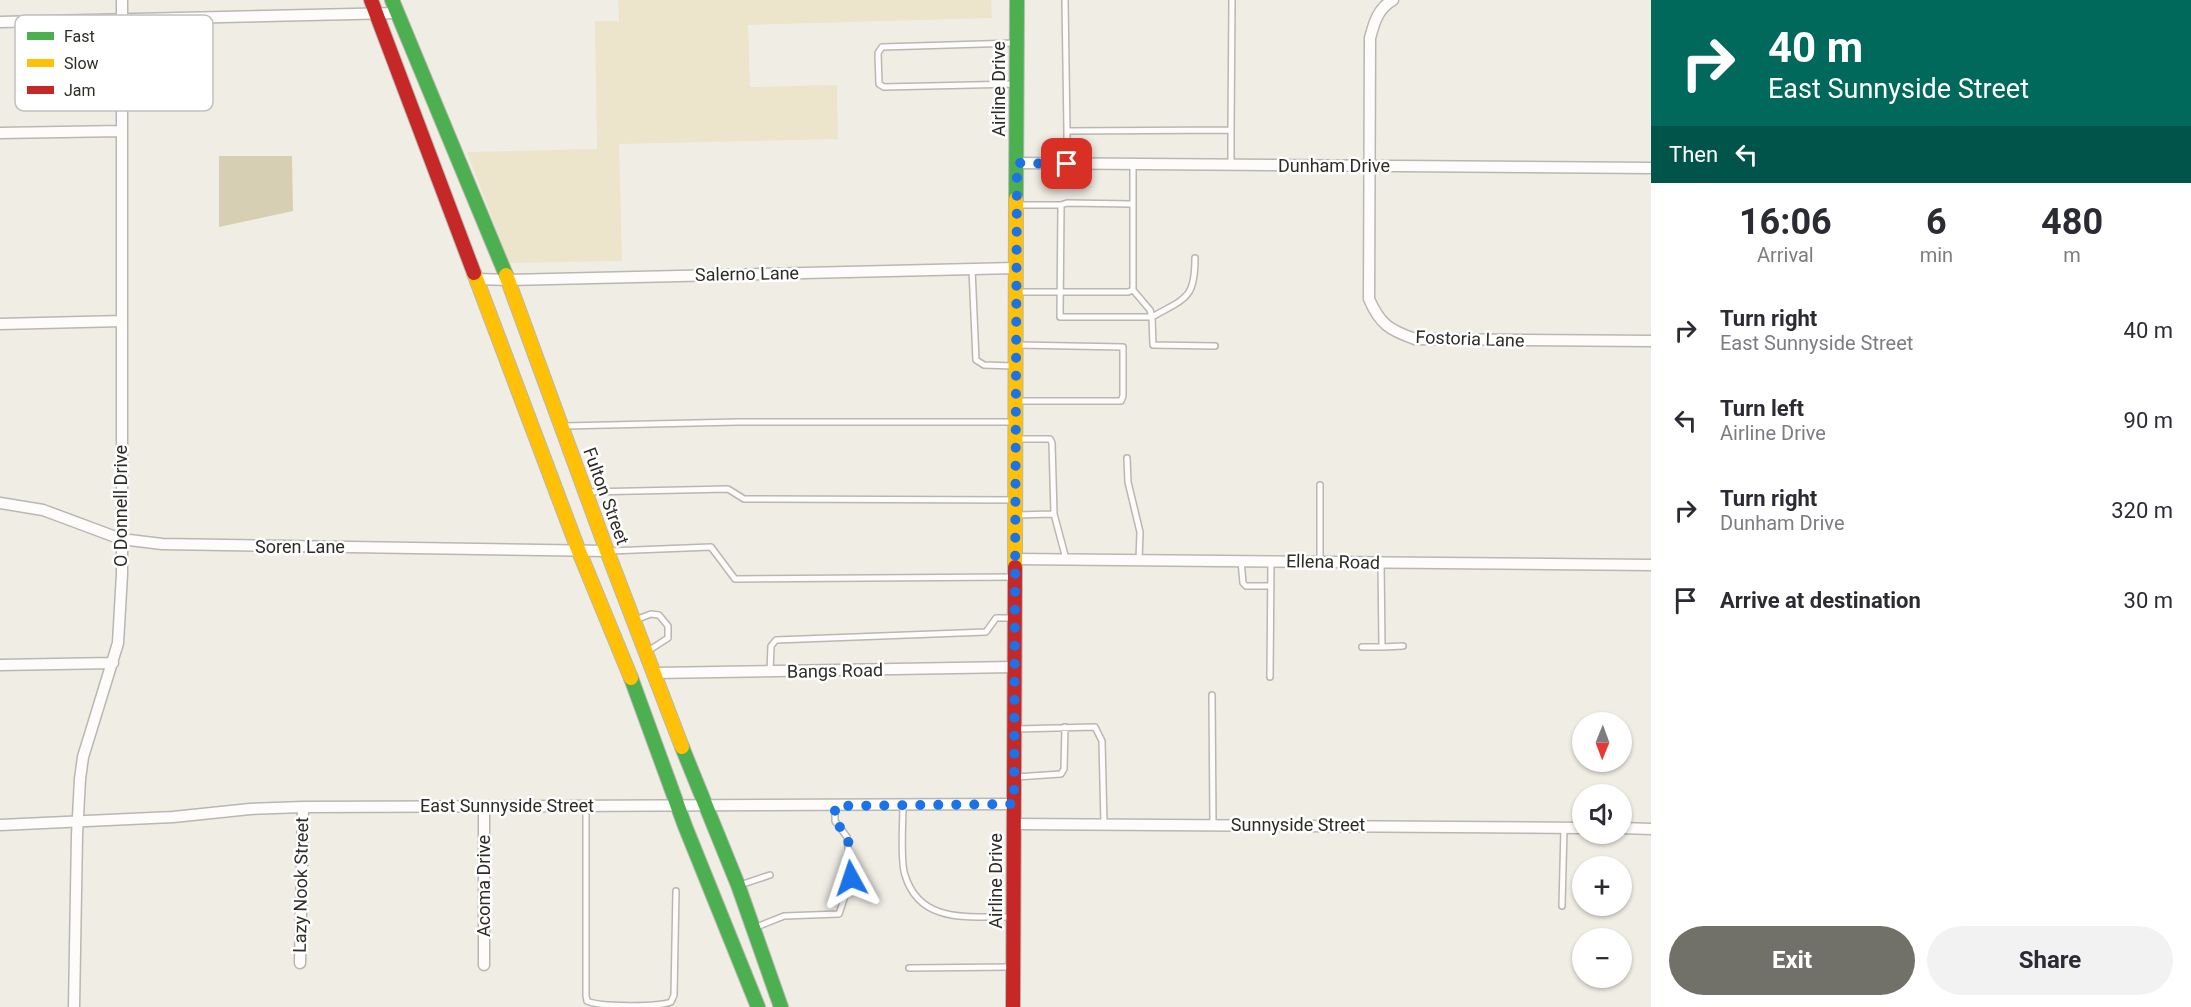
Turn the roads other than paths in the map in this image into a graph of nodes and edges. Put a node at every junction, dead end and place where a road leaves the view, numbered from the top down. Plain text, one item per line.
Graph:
1 (1017, 0) edge
2 (1065, 0) edge
3 (1232, 0) edge
4 (1393, 0) edge
5 (395, 6) edge
6 (373, 7) edge
7 (206, 15) edge
8 (0, 22) edge
9 (15, 22) edge
10 (1017, 43) junction
11 (1017, 84) junction
12 (122, 111) edge
13 (1232, 130) junction
14 (122, 131) junction
15 (1067, 131) junction
16 (0, 134) edge
17 (1017, 163) junction
18 (1067, 164) junction
19 (1133, 164) junction
20 (1231, 165) junction
21 (1370, 166) junction
22 (1651, 168) edge
23 (1132, 204) junction
24 (1017, 205) junction
25 (1061, 205) junction
26 (1195, 258) dead end
27 (1016, 268) junction
28 (972, 269) junction
29 (478, 279) junction
30 (508, 280) junction
31 (1132, 290) junction
32 (1060, 291) junction
33 (1016, 292) junction
34 (1152, 317) junction
35 (122, 321) junction
36 (0, 324) edge
37 (1651, 341) edge
38 (1016, 345) junction
39 (1215, 346) dead end
40 (1016, 366) junction
41 (1016, 401) junction
42 (1016, 422) junction
43 (562, 426) junction
44 (1016, 439) junction
45 (1127, 458) dead end
46 (1320, 485) dead end
47 (585, 492) junction
48 (1015, 500) junction
49 (0, 503) edge
50 (1054, 514) junction
51 (1015, 515) junction
52 (121, 539) junction
53 (578, 549) junction
54 (607, 551) junction
55 (1015, 559) junction
56 (1066, 559) junction
57 (1139, 560) junction
58 (1241, 561) junction
59 (1272, 561) junction
60 (1320, 562) junction
61 (1381, 563) junction
62 (1651, 566) edge
63 (1015, 578) junction
64 (1271, 586) junction
65 (1015, 618) junction
66 (634, 620) junction
67 (1403, 646) dead end
68 (1362, 647) dead end
69 (1382, 647) junction
70 (647, 651) junction
71 (113, 663) junction
72 (0, 665) edge
73 (1014, 667) junction
74 (770, 672) junction
75 (656, 674) junction
76 (1270, 677) dead end
77 (1212, 695) dead end
78 (1065, 727) junction
79 (1014, 729) junction
80 (1014, 777) junction
81 (1014, 804) junction
82 (903, 805) junction
83 (586, 806) junction
84 (678, 806) junction
85 (705, 806) junction
86 (835, 806) junction
87 (303, 807) junction
88 (484, 807) junction
89 (78, 822) junction
90 (1014, 824) junction
91 (1104, 824) junction
92 (0, 825) edge
93 (1213, 825) junction
94 (1564, 828) junction
95 (1572, 828) edge
96 (1632, 828) edge
97 (1651, 829) edge
98 (770, 875) dead end
99 (738, 885) junction
100 (676, 891) dead end
101 (713, 894) junction
102 (1562, 906) dead end
103 (1013, 917) junction
104 (753, 929) junction
105 (300, 963) dead end
106 (484, 965) dead end
107 (1013, 967) junction
108 (909, 968) dead end
109 (74, 1007) edge
110 (758, 1007) edge
111 (781, 1007) edge
112 (1013, 1007) edge

1 - 10 street, Airline Drive
2 - 15 lane
3 - 13 lane
4 - 21 street, Fostoria Lane
5 - 6 street
5 - 30 street, Fulton Street
6 - 7 street
6 - 29 street
8 - 9 street
10 - 11 street, Airline Drive
10 - 11 lane
11 - 17 street, Airline Drive
12 - 14 street, O Donnell Drive
13 - 15 lane
13 - 20 lane
14 - 16 street
14 - 35 street, O Donnell Drive
15 - 18 lane
17 - 18 street, Dunham Drive
17 - 24 street, Airline Drive
18 - 19 street, Dunham Drive
19 - 20 street, Dunham Drive
19 - 23 lane
20 - 21 street, Dunham Drive
21 - 22 street, Dunham Drive
21 - 37 street, Fostoria Lane
23 - 25 lane
23 - 31 lane
24 - 25 lane
24 - 27 street, Airline Drive
25 - 32 lane
26 - 34 lane
27 - 28 street, Salerno Lane
27 - 33 street, Airline Drive
28 - 30 street, Salerno Lane
28 - 40 lane
29 - 30 street, Salerno Lane
29 - 53 street
30 - 43 street, Fulton Street
31 - 32 lane
31 - 34 lane
32 - 33 lane
32 - 34 lane
33 - 38 street, Airline Drive
34 - 39 lane
35 - 36 street
35 - 52 street, O Donnell Drive
38 - 40 street, Airline Drive
38 - 41 lane
40 - 41 street, Airline Drive
41 - 42 street, Airline Drive
42 - 43 lane
42 - 44 street, Airline Drive
43 - 47 street, Fulton Street
44 - 48 street, Airline Drive
44 - 50 lane
45 - 57 lane
46 - 60 lane
47 - 48 lane
47 - 54 street, Fulton Street
48 - 51 street, Airline Drive
49 - 52 street, Soren Lane
50 - 51 lane
50 - 56 lane
51 - 55 street, Airline Drive
52 - 53 street, Soren Lane
52 - 71 street, O Donnell Drive
53 - 54 street, Soren Lane
53 - 84 street
54 - 63 lane
54 - 66 street, Fulton Street
55 - 56 street, Ellena Road
55 - 63 street, Airline Drive
56 - 57 street, Ellena Road
57 - 58 street, Ellena Road
58 - 59 street, Ellena Road
58 - 64 lane
59 - 60 street, Ellena Road
59 - 64 lane
60 - 61 street, Ellena Road
61 - 62 street, Ellena Road
61 - 69 lane
63 - 65 street, Airline Drive
64 - 76 lane
65 - 73 street, Airline Drive
65 - 74 lane
66 - 70 street, Fulton Street
66 - 70 lane
67 - 69 lane
68 - 69 lane
70 - 75 street, Fulton Street
71 - 72 street
71 - 89 street, O Donnell Drive
73 - 74 street, Bangs Road
73 - 79 street, Airline Drive
74 - 75 street, Bangs Road
75 - 85 street, Fulton Street
77 - 93 lane
78 - 79 lane
78 - 80 lane
78 - 91 lane
79 - 80 street, Airline Drive
80 - 81 street, Airline Drive
81 - 82 street, East Sunnyside Street
81 - 90 street, Airline Drive
82 - 86 street, East Sunnyside Street
82 - 103 lane
83 - 84 street, East Sunnyside Street
83 - 88 street, East Sunnyside Street
83 - 100 lane
84 - 85 street, East Sunnyside Street
84 - 101 street
85 - 86 street, East Sunnyside Street
85 - 99 street, Fulton Street
86 - 104 lane
87 - 88 street, East Sunnyside Street
87 - 89 street, East Sunnyside Street
87 - 105 street, Lazy Nook Street
88 - 106 street, Acoma Drive
89 - 92 street, East Sunnyside Street
89 - 109 street, O Donnell Drive
90 - 91 street, Sunnyside Street
90 - 103 street, Airline Drive
91 - 93 street, Sunnyside Street
93 - 94 street, Sunnyside Street
94 - 95 street, Sunnyside Street
94 - 102 lane
96 - 97 street
98 - 99 lane
99 - 101 street
99 - 104 street, Fulton Street
101 - 110 street
103 - 107 street, Airline Drive
104 - 111 street, Fulton Street
107 - 108 lane
107 - 112 street, Airline Drive

